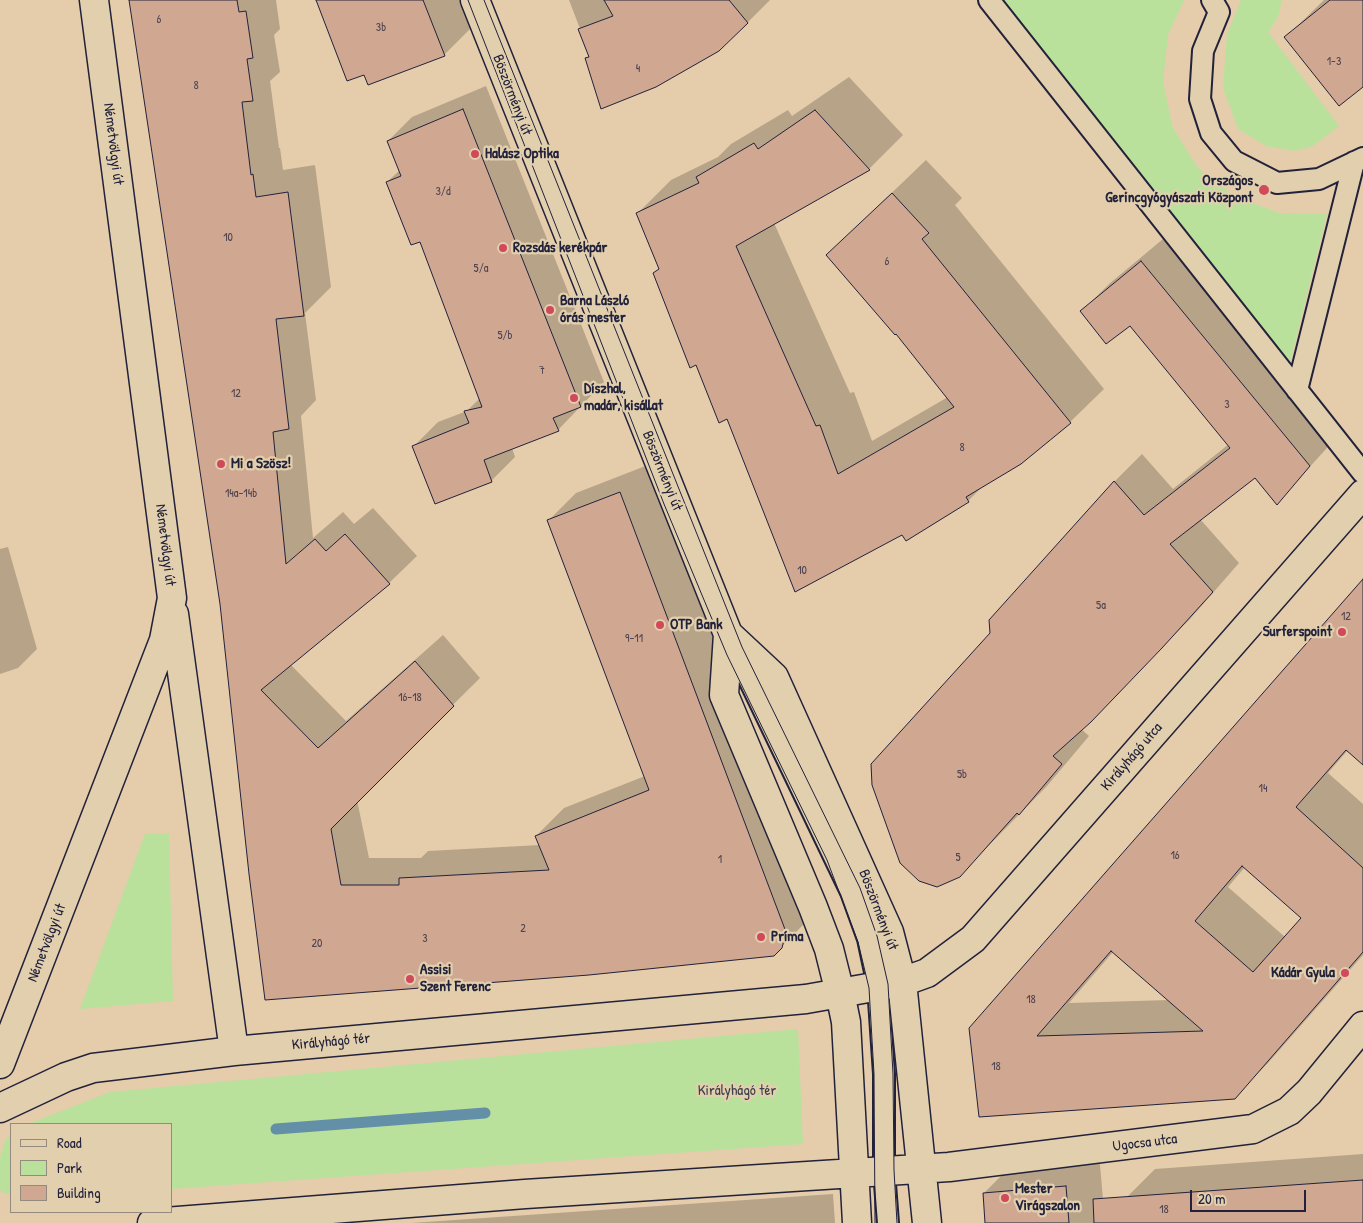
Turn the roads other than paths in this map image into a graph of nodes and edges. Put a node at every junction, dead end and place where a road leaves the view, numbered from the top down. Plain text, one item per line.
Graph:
1 (94, 0) edge
2 (475, 0) edge
3 (989, 0) edge
4 (1212, 0) edge
5 (1358, 160) edge
6 (1297, 390) junction
7 (1363, 473) edge
8 (1363, 494) edge
9 (172, 598) junction
10 (728, 634) junction
11 (890, 984) junction
12 (840, 993) junction
13 (1363, 1026) edge
14 (234, 1051) junction
15 (0, 1064) edge
16 (0, 1108) edge
17 (921, 1168) junction
18 (884, 1171) junction
19 (855, 1172) junction
20 (152, 1223) edge
21 (857, 1223) edge
22 (888, 1223) edge
23 (927, 1223) edge

1 - 9 street, Németvölgyi út
2 - 10 street, Böszörményi út
3 - 6 lane
4 - 5 lane
5 - 6 lane
6 - 7 lane
8 - 11 street, Királyhágó utca
9 - 14 street
9 - 15 street, Németvölgyi út
10 - 11 street, Böszörményi út
10 - 12 street, Böszörményi út
11 - 12 street, Királyhágó tér
11 - 17 street, Böszörményi út
11 - 18 lane, Böszörményi út
12 - 14 street, Királyhágó tér
12 - 19 street, Böszörményi út
13 - 17 street, Ugocsa utca
14 - 16 street, Királyhágó tér
17 - 18 street, Ugocsa utca
17 - 23 street, Böszörményi út
18 - 19 street
18 - 22 lane, Böszörményi út
19 - 20 street
19 - 21 street, Böszörményi út

